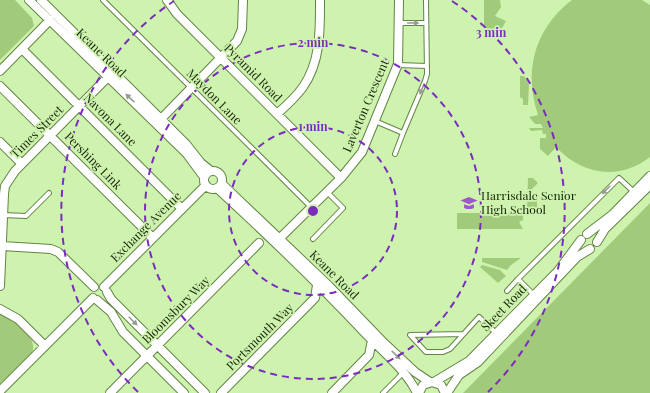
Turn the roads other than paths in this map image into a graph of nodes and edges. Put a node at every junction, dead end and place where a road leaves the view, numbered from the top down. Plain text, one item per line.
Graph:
1 (29, 0) edge
2 (40, 0) edge
3 (103, 0) edge
4 (167, 0) edge
5 (243, 0) edge
6 (320, 0) edge
7 (399, 0) edge
8 (426, 0) edge
9 (50, 20) junction
10 (399, 23) junction
11 (426, 23) junction
12 (22, 49) junction
13 (221, 58) junction
14 (398, 64) junction
15 (427, 66) junction
16 (0, 71) edge
17 (108, 78) junction
18 (0, 86) edge
19 (191, 89) junction
20 (79, 107) junction
21 (277, 114) junction
22 (161, 119) junction
23 (375, 122) junction
24 (403, 133) junction
25 (51, 136) junction
26 (0, 142) edge
27 (395, 154) dead end
28 (22, 164) junction
29 (211, 171) junction
30 (650, 176) edge
31 (341, 178) junction
32 (205, 181) junction
33 (650, 185) edge
34 (220, 186) junction
35 (327, 192) junction
36 (634, 192) junction
37 (50, 193) dead end
38 (181, 208) junction
39 (311, 208) junction
40 (2, 215) junction
41 (1, 227) edge
42 (262, 230) junction
43 (587, 234) junction
44 (152, 237) junction
45 (313, 239) dead end
46 (581, 240) junction
47 (278, 241) junction
48 (597, 242) junction
49 (259, 243) junction
50 (2, 246) junction
51 (590, 249) junction
52 (518, 279) junction
53 (317, 285) junction
54 (0, 286) edge
55 (94, 287) junction
56 (105, 289) junction
57 (507, 291) dead end
58 (534, 295) junction
59 (316, 298) junction
60 (330, 298) junction
61 (95, 299) junction
62 (0, 309) edge
63 (496, 333) junction
64 (463, 334) junction
65 (372, 340) junction
66 (157, 345) junction
67 (45, 346) junction
68 (369, 355) junction
69 (147, 356) junction
70 (388, 356) junction
71 (404, 372) junction
72 (432, 382) junction
73 (0, 391) edge
74 (110, 393) edge
75 (184, 393) edge
76 (205, 393) edge
77 (221, 393) edge
78 (332, 393) edge
79 (383, 393) edge
80 (418, 393) edge
81 (446, 393) edge

1 - 9 street, Keane Road
2 - 22 street, Keane Road
3 - 19 lane, Maydon Lane
4 - 13 street, Pyramid Road
5 - 13 street
6 - 21 street
7 - 10 street, Laverton Crescent
8 - 11 lane
9 - 12 street
9 - 17 street, Keane Road
10 -> 11 lane
10 - 14 street, Laverton Crescent
11 - 15 lane
12 - 16 street
12 - 20 street, Navona Lane
13 - 19 street
13 - 21 street, Pyramid Road
14 - 15 lane
14 - 23 street, Laverton Crescent
15 -> 24 lane
17 - 20 street, Times Street
32 -> 17 street, Keane Road
18 - 25 street, Pershing Link
19 - 22 street
19 - 39 lane, Maydon Lane
20 - 25 street, Times Street
20 - 38 street, Navona Lane
21 - 31 street, Pyramid Road
22 - 29 street, Keane Road
23 - 24 lane
23 - 31 street, Laverton Crescent
24 - 27 lane
25 - 28 street, Times Street
25 - 44 street, Pershing Link
26 - 28 street
28 - 40 street, Times Street
29 - 32 street
29 - 34 street, Keane Road
30 - 36 street
31 - 35 street, Laverton Crescent
32 - 34 street, Keane Road
32 - 38 street, Exchange Avenue
33 - 48 street
34 - 42 street, Keane Road
34 - 47 street, Keane Road
35 - 39 street, Laverton Crescent
35 - 45 lane
36 - 43 street
36 -> 52 lane
37 - 40 lane
38 - 44 street, Exchange Avenue
39 - 47 street, Laverton Crescent
40 - 41 street, Times Street
41 - 50 street, Times Street
42 - 47 street, Keane Road
42 - 49 street
43 - 46 street
43 - 48 street
44 - 56 street, Exchange Avenue
46 - 51 street
46 - 58 street, Skeet Road
47 - 49 street
47 - 53 street, Keane Road
47 -> 72 street, Keane Road
48 - 51 street
49 - 66 street, Bloomsbury Way
50 - 54 street, Times Street
50 - 55 street
51 - 81 street, Skeet Road
52 - 57 lane
52 - 58 lane
53 - 59 street
53 - 60 street, Keane Road
55 - 56 street
55 - 61 street
56 - 61 street
56 -> 66 street
58 - 63 street, Skeet Road
59 - 60 street
59 - 77 street, Portsmouth Way
60 - 65 street, Keane Road
61 - 67 street
61 - 69 street
62 - 67 street
63 - 64 lane
63 - 72 street, Skeet Road
64 - 64 lane
65 - 68 street
65 - 70 street, Keane Road
66 - 69 street, Bloomsbury Way
66 - 76 street
67 - 73 street
68 - 70 street
68 - 78 street
69 - 74 street, Bloomsbury Way
69 - 75 street
70 - 71 street, Keane Road
71 - 79 lane
71 - 80 street, Keane Road
72 - 80 street, Skeet Road
72 - 81 street, Keane Road

